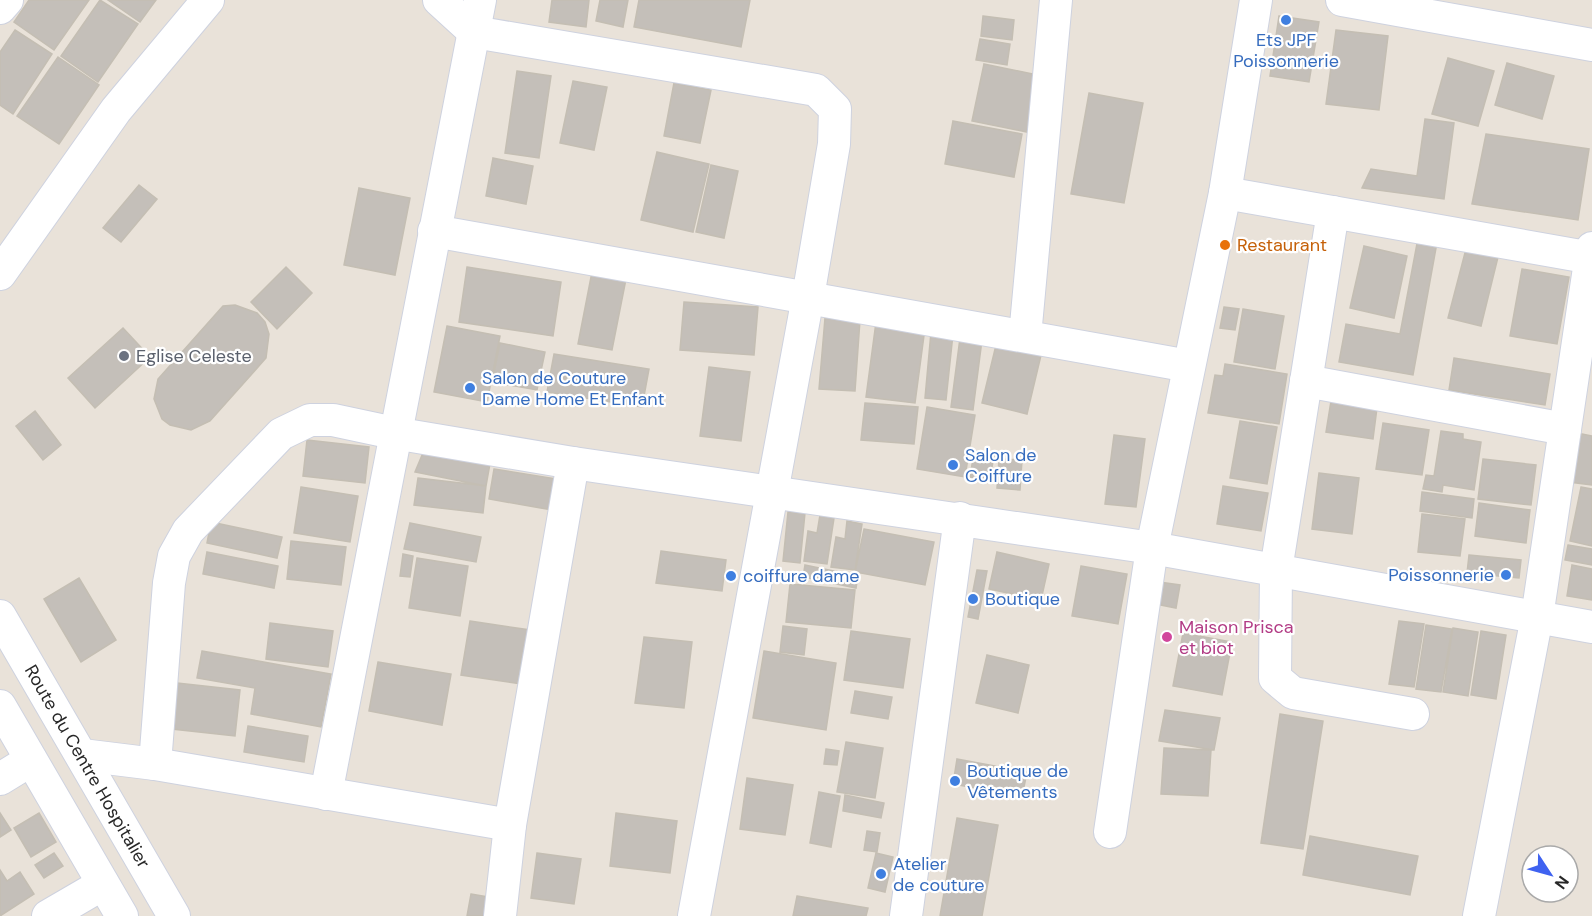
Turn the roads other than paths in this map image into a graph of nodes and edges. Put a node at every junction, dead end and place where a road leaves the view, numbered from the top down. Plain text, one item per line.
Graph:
1 (7, 0) edge
2 (208, 0) edge
3 (440, 0) edge
4 (480, 0) edge
5 (1056, 0) edge
6 (1256, 0) edge
7 (1342, 0) edge
8 (0, 9) edge
9 (474, 32) junction
10 (1592, 45) edge
11 (1225, 194) junction
12 (1333, 212) junction
13 (435, 231) junction
14 (1591, 254) edge
15 (0, 274) edge
16 (808, 297) junction
17 (1025, 336) junction
18 (1189, 366) junction
19 (1306, 381) junction
20 (1565, 429) junction
21 (394, 433) junction
22 (573, 463) junction
23 (772, 490) junction
24 (960, 518) junction
25 (1152, 548) junction
26 (1276, 570) junction
27 (0, 616) edge
28 (1537, 617) junction
29 (1592, 627) edge
30 (0, 706) edge
31 (1413, 714) dead end
32 (82, 755) junction
33 (31, 760) junction
34 (155, 764) junction
35 (0, 779) edge
36 (326, 794) junction
37 (510, 825) junction
38 (1110, 832) dead end
39 (103, 884) junction
40 (48, 916) edge
41 (122, 916) edge
42 (174, 916) edge
43 (500, 916) edge
44 (694, 916) edge
45 (906, 916) edge
46 (1479, 916) edge

1 - 8 street
2 - 15 street
3 - 9 street
4 - 9 street
5 - 17 street
6 - 11 street
7 - 10 street
9 - 13 street
9 - 16 street
11 - 12 street
11 - 18 street
12 - 14 street
12 - 19 street
13 - 16 street
13 - 21 street
14 - 20 street
16 - 17 street
16 - 23 street
17 - 18 street
18 - 25 street
19 - 20 street
19 - 26 street
20 - 28 street
21 - 22 street
21 - 34 street
21 - 36 street
22 - 23 street
22 - 37 street
23 - 24 street
23 - 44 street
24 - 25 street
24 - 45 street
25 - 26 street
25 - 38 street
26 - 28 street
26 - 31 street
27 - 32 street, Route du Centre Hospitalier
28 - 29 street
28 - 46 street
30 - 33 street
32 - 34 street
32 - 42 street, Route du Centre Hospitalier
33 - 35 street
33 - 39 street
34 - 36 street
36 - 37 street
37 - 43 street
39 - 40 street
39 - 41 street

